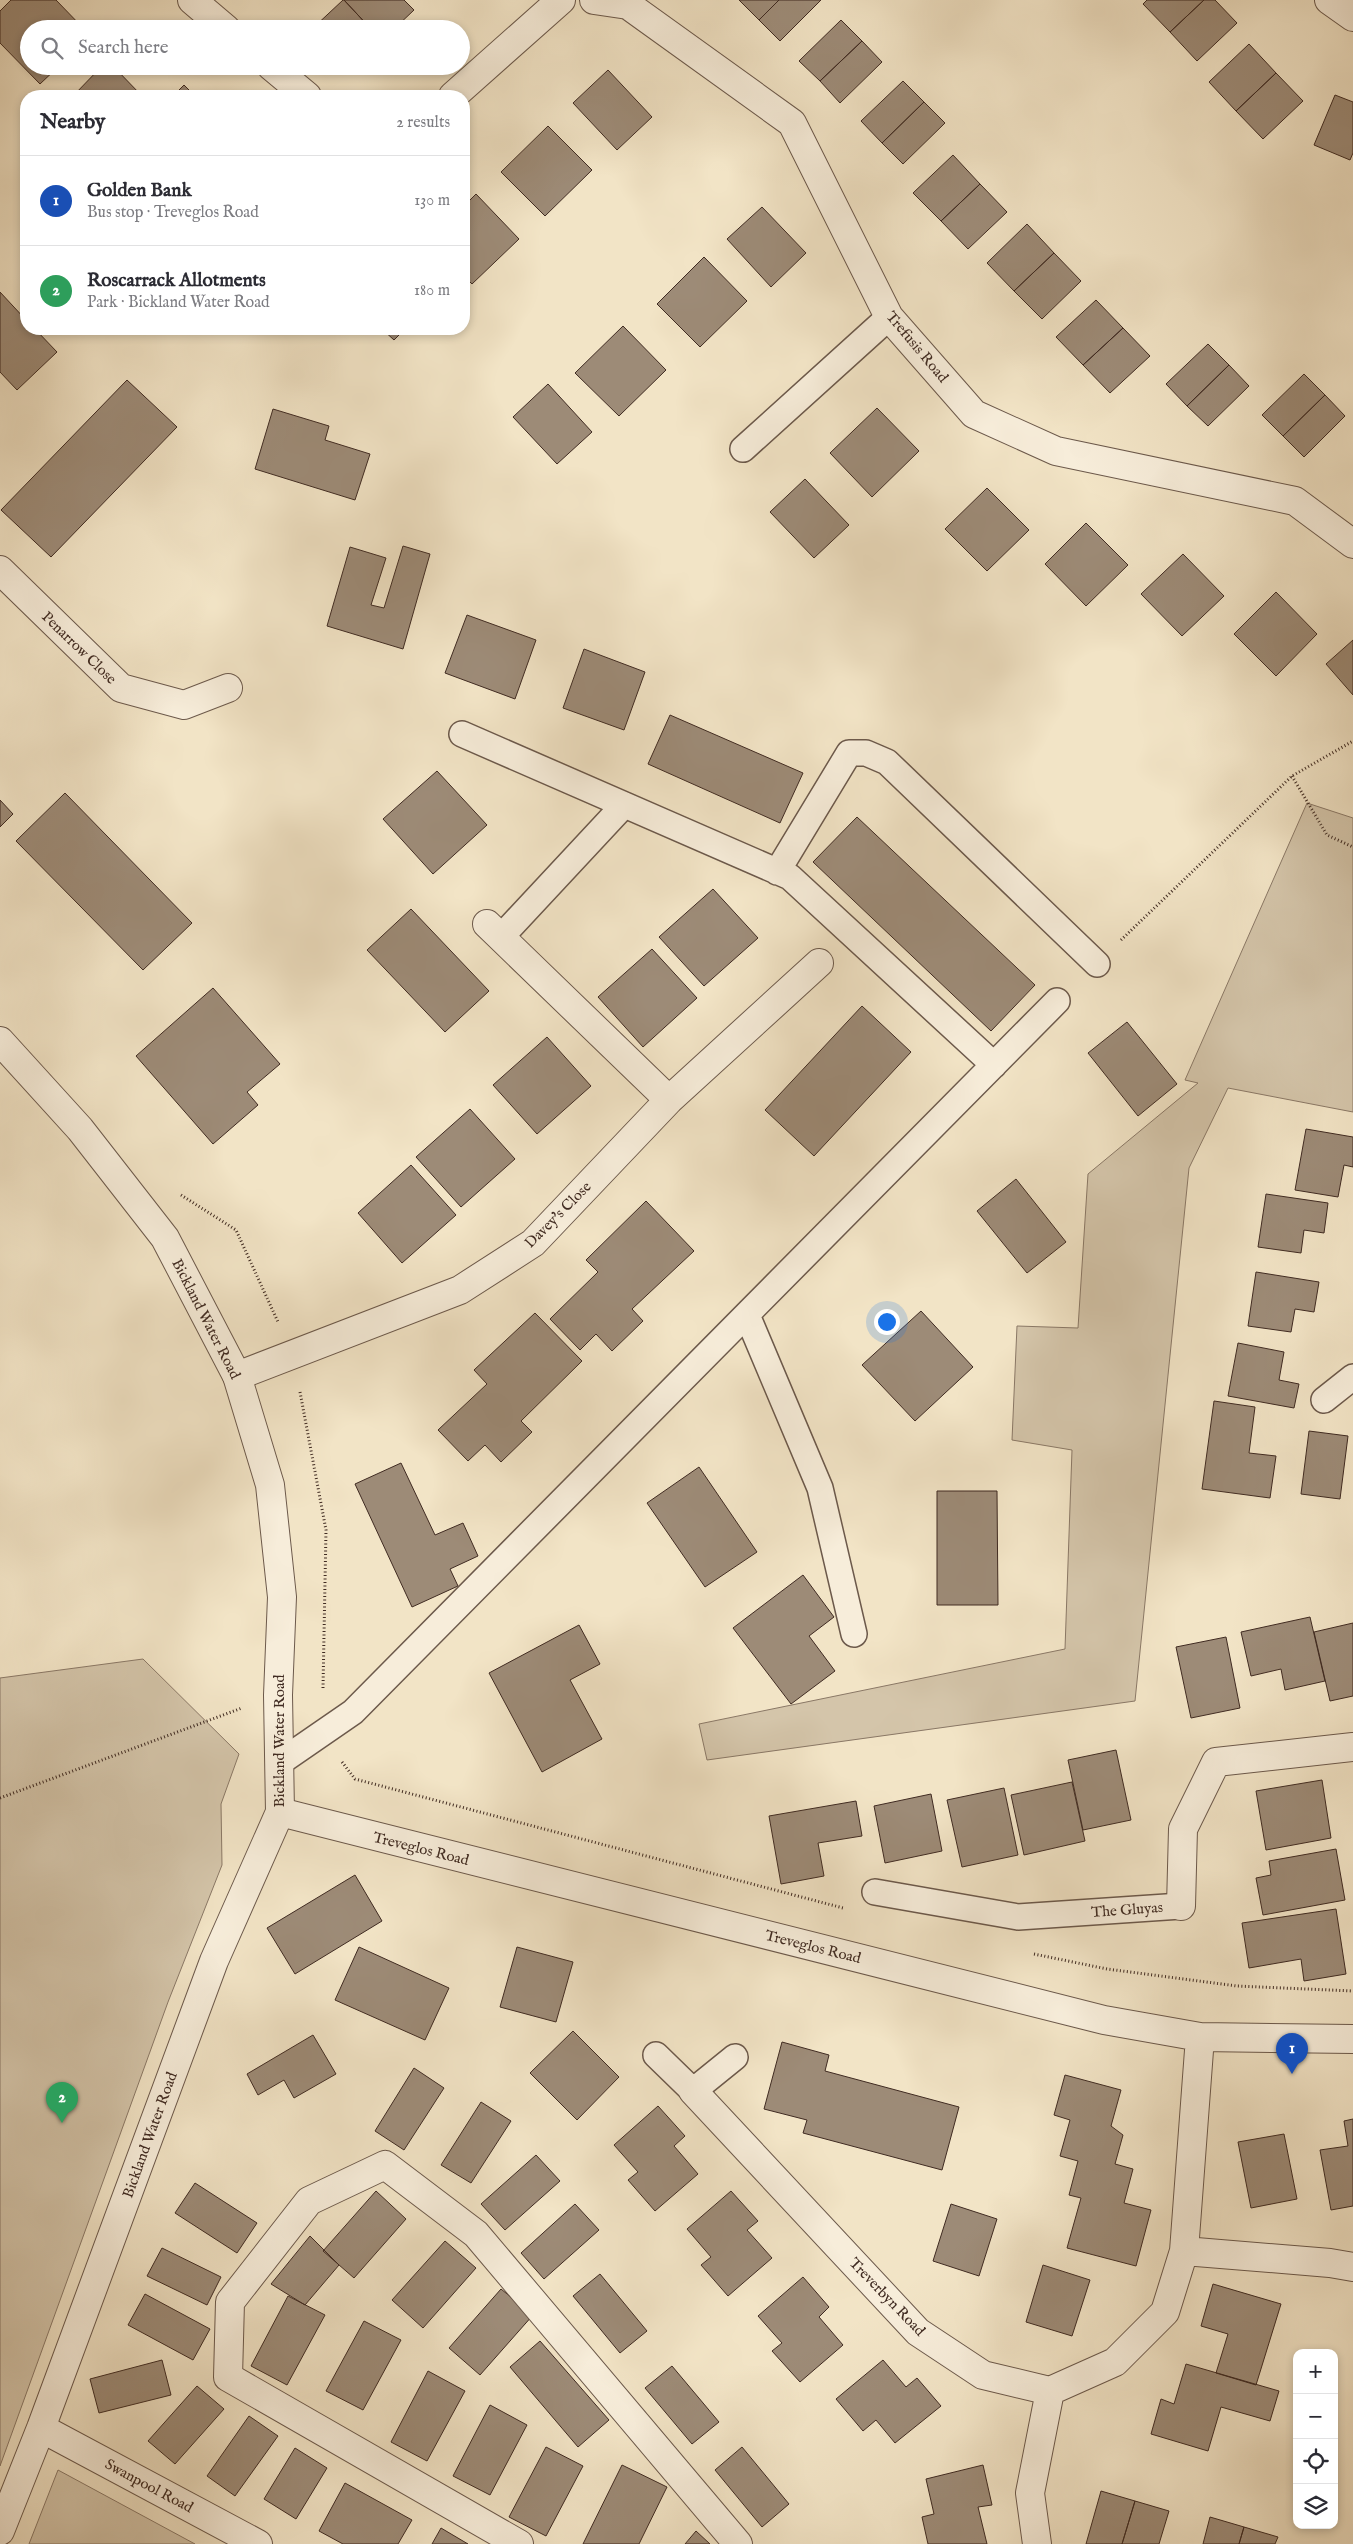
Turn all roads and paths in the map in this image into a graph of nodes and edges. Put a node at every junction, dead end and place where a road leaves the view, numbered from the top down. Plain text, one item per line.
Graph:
1 (192, 0) edge
2 (561, 0) edge
3 (594, 0) edge
4 (1330, 0) edge
5 (1353, 17) edge
6 (215, 20) edge
7 (282, 75) edge
8 (300, 90) edge
9 (460, 90) edge
10 (889, 317) junction
11 (744, 449) dead end
12 (1353, 544) edge
13 (0, 570) edge
14 (228, 688) dead end
15 (462, 734) dead end
16 (1353, 741) edge
17 (1292, 776) junction
18 (624, 805) junction
19 (1353, 847) edge
20 (777, 872) junction
21 (494, 930) joint
22 (819, 963) dead end
23 (1096, 964) joint
24 (1057, 1001) dead end
25 (0, 1042) edge
26 (994, 1065) junction
27 (669, 1100) junction
28 (747, 1315) junction
29 (237, 1376) junction
30 (1353, 1377) edge
31 (1324, 1400) dead end
32 (854, 1634) dead end
33 (278, 1695) junction
34 (1353, 1747) edge
35 (279, 1763) junction
36 (0, 1798) edge
37 (280, 1812) junction
38 (874, 1892) dead end
39 (1181, 1906) joint
40 (1200, 2037) junction
41 (1353, 2039) edge
42 (656, 2054) dead end
43 (734, 2057) dead end
44 (693, 2092) junction
45 (1184, 2251) junction
46 (1353, 2267) edge
47 (1050, 2391) junction
48 (41, 2428) junction
49 (0, 2531) edge
50 (258, 2544) edge
51 (519, 2544) edge
52 (738, 2544) edge
53 (1037, 2544) edge

1 - 6 street
2 - 9 street
3 - 10 street, Trefusis Road
4 - 5 street
7 - 8 street
10 - 11 lane
10 - 12 street, Trefusis Road
13 - 14 street, Penarrow Close
15 - 18 lane
16 - 17 path
17 - 19 path
17 - 23 path
18 - 20 lane
18 - 21 lane
20 - 23 lane
20 - 26 lane
21 - 27 street
22 - 27 street, Davey's Close
24 - 26 lane
25 - 29 street, Bickland Water Road
26 - 28 lane
27 - 29 street, Davey's Close
28 - 32 lane
28 - 35 lane
29 - 33 street, Bickland Water Road
30 - 31 lane
33 - 35 street, Bickland Water Road
33 - 36 path
34 - 39 street, The Gluyas
35 - 37 street, Bickland Water Road
37 - 40 street, Treveglos Road
37 - 48 street, Bickland Water Road
38 - 39 lane, The Gluyas
40 - 41 street, Treveglos Road
40 - 45 street
42 - 44 lane, Treverbyn Road
43 - 44 lane
44 - 47 street, Treverbyn Road
45 - 46 street
45 - 47 street
47 - 53 street
48 - 49 street, Bickland Water Road
48 - 50 street, Swanpool Road
51 - 52 street

